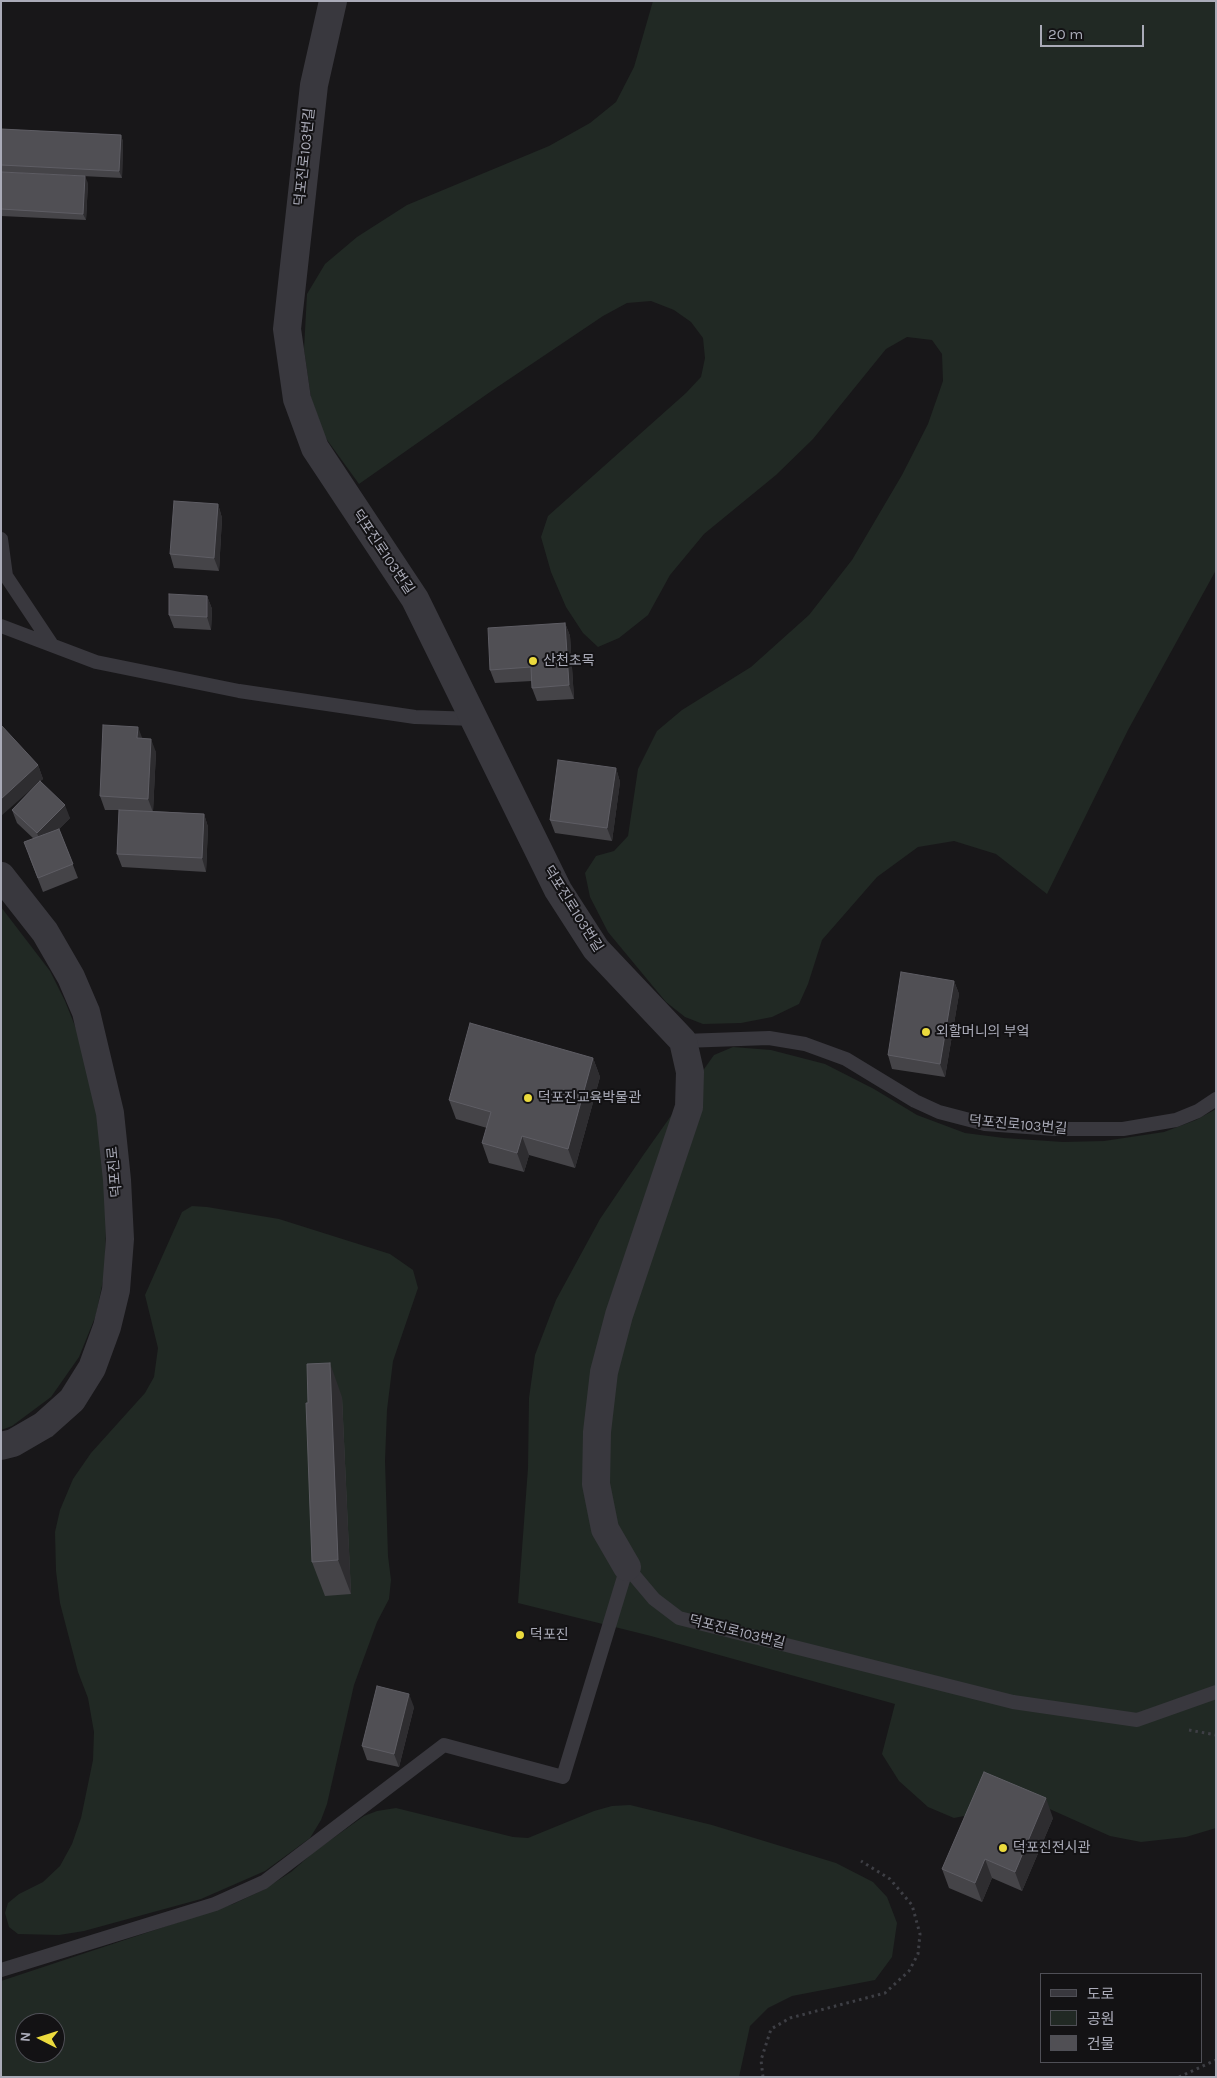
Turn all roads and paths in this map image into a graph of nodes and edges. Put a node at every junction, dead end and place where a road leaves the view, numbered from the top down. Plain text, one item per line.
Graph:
1 (333, 1) edge
2 (1, 539) edge
3 (1, 626) edge
4 (52, 645) junction
5 (476, 719) junction
6 (1, 876) edge
7 (683, 1041) junction
8 (1216, 1099) edge
9 (1, 1446) edge
10 (627, 1567) junction
11 (1216, 1692) edge
12 (861, 1861) dead end
13 (1, 1970) edge
14 (1216, 2060) edge
15 (763, 2077) edge
16 (1179, 2077) edge

1 - 5 street, 덕포진로103번길
2 - 4 lane
3 - 4 lane
4 - 5 lane
5 - 7 street, 덕포진로103번길
6 - 9 street, 덕포진로
7 - 8 lane, 덕포진로103번길
7 - 10 street, 덕포진로103번길
10 - 11 lane, 덕포진로103번길
10 - 13 lane
12 - 15 path
14 - 16 path

